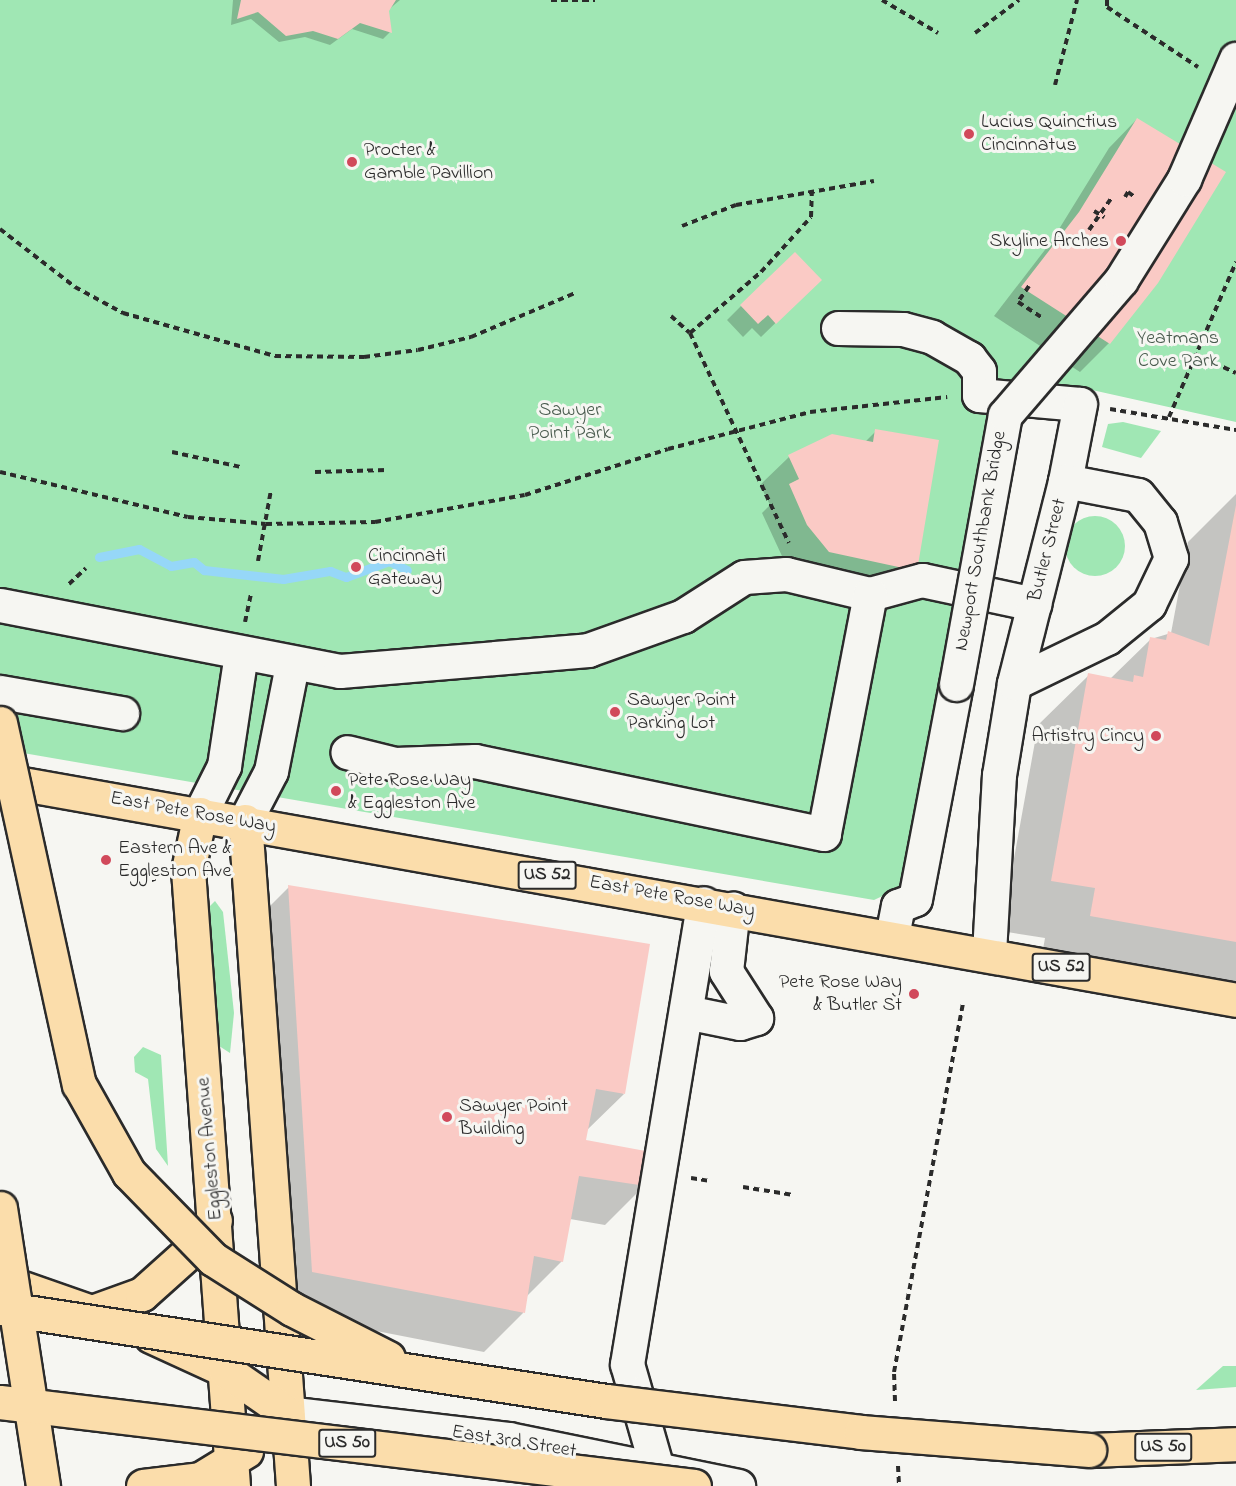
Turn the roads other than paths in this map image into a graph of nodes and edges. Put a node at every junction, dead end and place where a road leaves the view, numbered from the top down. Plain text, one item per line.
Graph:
1 (1236, 59) edge
2 (838, 328) dead end
3 (1065, 482) junction
4 (870, 594) junction
5 (1034, 604) junction
6 (0, 605) edge
7 (241, 646) junction
8 (291, 664) junction
9 (1014, 683) junction
10 (0, 692) edge
11 (122, 713) dead end
12 (0, 723) edge
13 (347, 752) dead end
14 (0, 780) edge
15 (200, 814) junction
16 (245, 821) junction
17 (718, 905) junction
18 (892, 936) junction
19 (989, 954) junction
20 (1236, 1000) edge
21 (686, 1012) junction
22 (0, 1208) edge
23 (216, 1219) junction
24 (0, 1280) edge
25 (0, 1308) edge
26 (92, 1312) junction
27 (225, 1370) junction
28 (433, 1378) junction
29 (0, 1402) edge
30 (287, 1413) junction
31 (1236, 1444) edge
32 (232, 1476) edge
33 (661, 1476) edge
34 (43, 1486) edge
35 (143, 1486) edge
36 (293, 1486) edge
37 (694, 1486) edge
38 (738, 1486) edge

1 - 18 street, Newport Southbank Bridge, bridge
2 - 3 street
3 - 5 street, Butler Street
3 - 9 street, Butler Street
4 - 5 street
4 - 8 street
4 - 13 street
5 - 9 street, Butler Street
6 - 7 street
7 - 8 street
7 - 15 street
7 - 16 street
8 - 16 street
9 - 19 street, Butler Street
10 - 11 street
12 - 28 main road, bridge
14 - 15 main road, East Pete Rose Way / US 52
15 - 16 main road, East Pete Rose Way / US 52
15 - 23 main road, Eggleston Avenue
16 - 17 main road, East Pete Rose Way / US 52
16 - 30 main road
17 - 18 main road, East Pete Rose Way / US 52
17 - 21 street
17 - 21 street
18 - 19 main road, East Pete Rose Way / US 52
19 - 20 main road, East Pete Rose Way / US 52
21 - 33 street
22 - 34 main road, bridge
23 - 26 main road
23 - 27 main road, Eggleston Avenue
24 - 26 main road, East 3rd Street
25 - 28 main road, US 50, bridge
26 - 27 main road, East 3rd Street
27 - 30 main road, East 3rd Street
27 - 32 main road, Eggleston Avenue
28 - 31 main road, US 50, bridge
29 - 37 main road, US 50, bridge
30 - 32 main road
30 - 33 street, East 3rd Street
30 - 36 main road
32 - 35 main road
33 - 38 street, East 3rd Street

